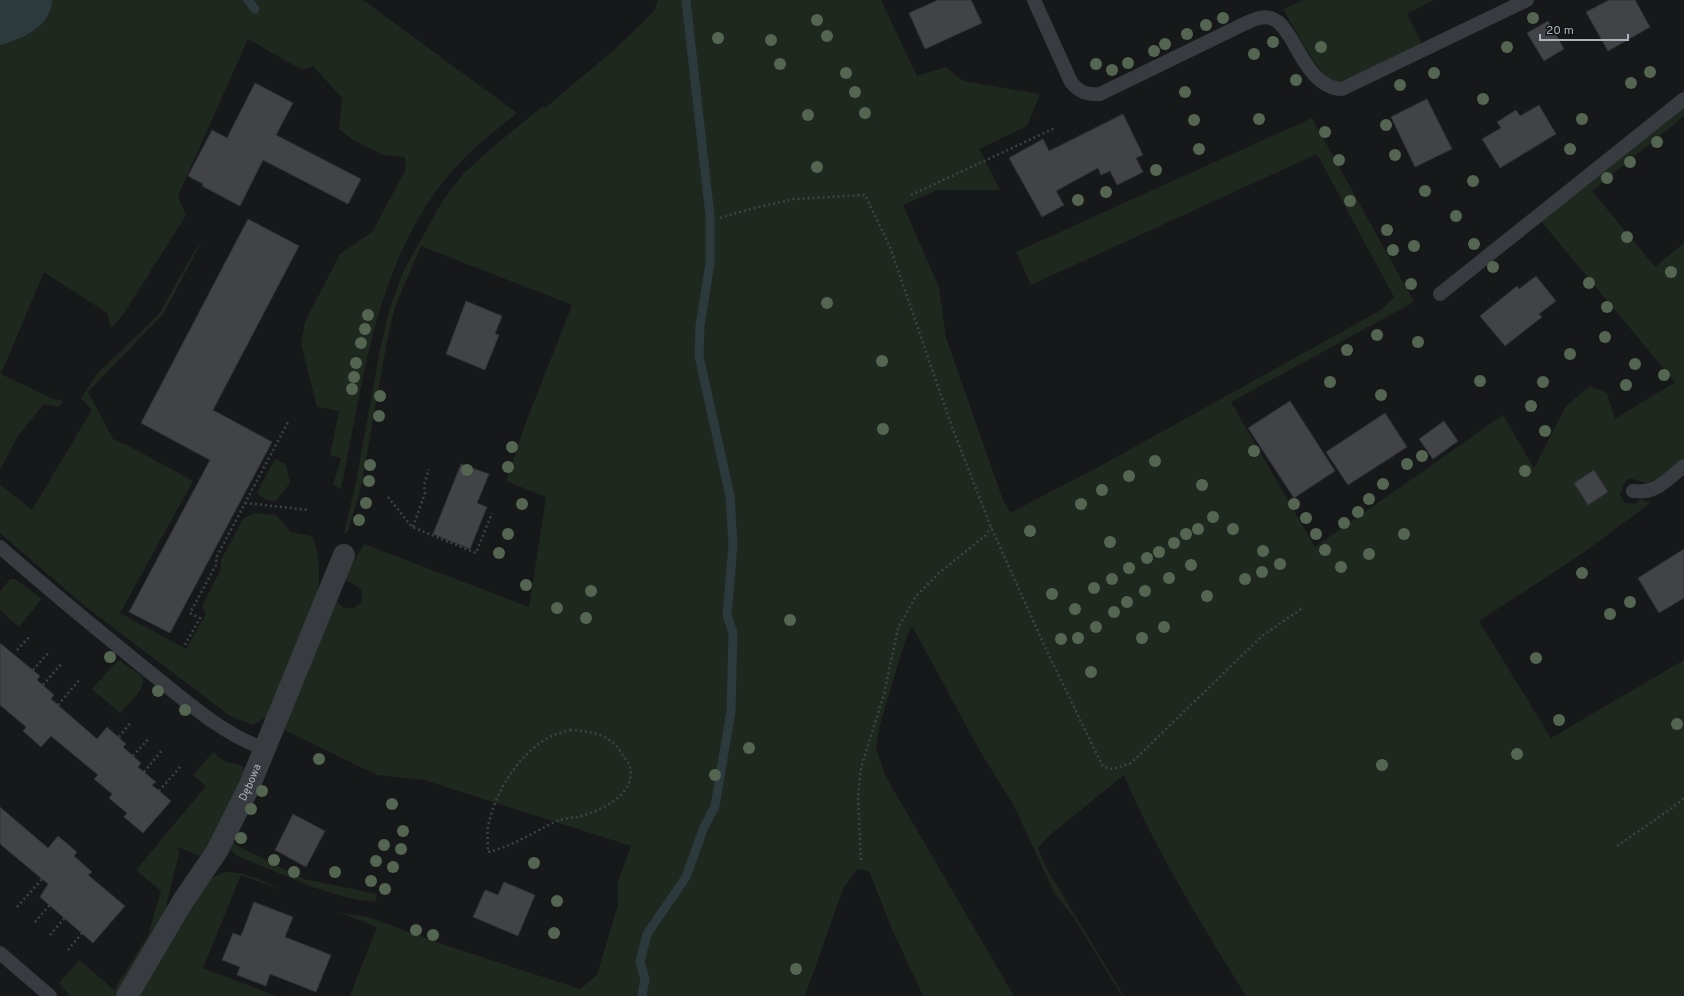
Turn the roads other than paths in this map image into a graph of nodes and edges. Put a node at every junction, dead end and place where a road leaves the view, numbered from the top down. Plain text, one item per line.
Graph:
1 (1034, 0) edge
2 (1527, 0) edge
3 (1684, 99) edge
4 (1440, 294) dead end
5 (1684, 466) edge
6 (1633, 490) dead end
7 (0, 547) edge
8 (344, 555) dead end
9 (265, 749) junction
10 (0, 953) edge
11 (50, 996) edge
12 (127, 996) edge

1 - 2 lane
3 - 4 lane
5 - 6 lane
7 - 9 lane
8 - 9 street, Dębowa
9 - 12 street, Dębowa
10 - 11 lane

